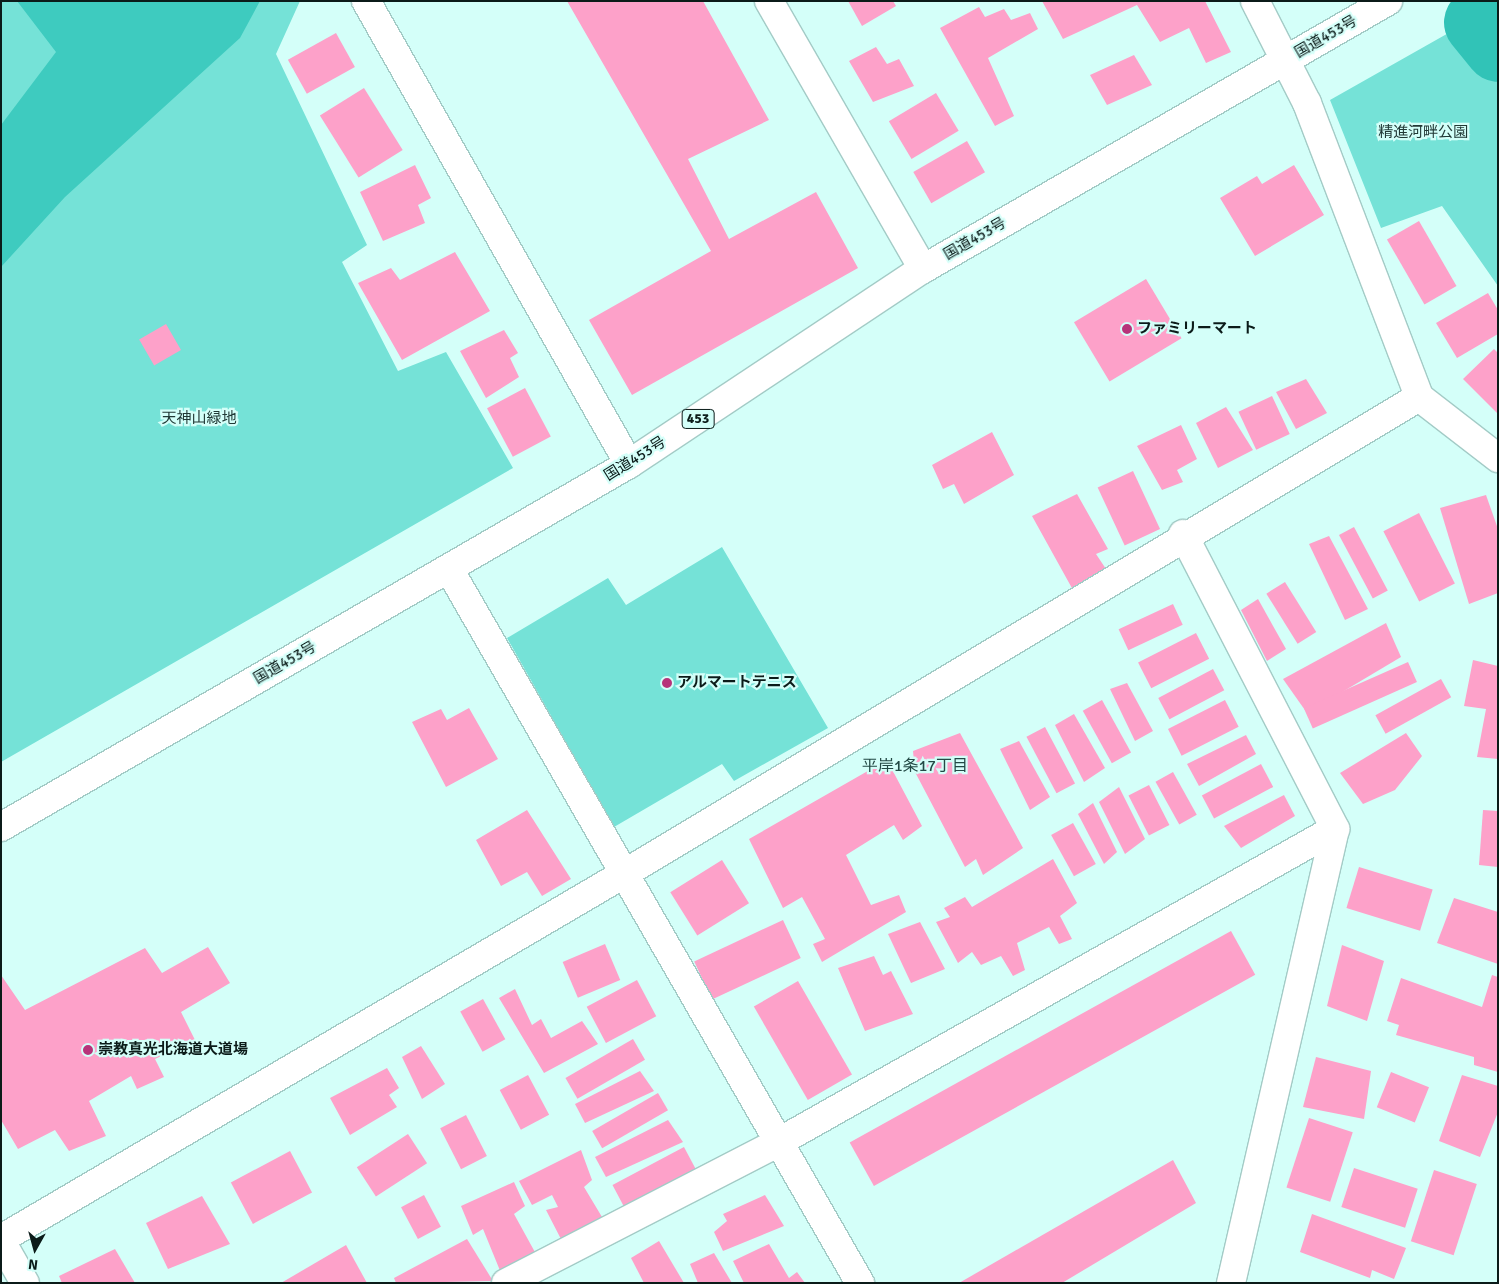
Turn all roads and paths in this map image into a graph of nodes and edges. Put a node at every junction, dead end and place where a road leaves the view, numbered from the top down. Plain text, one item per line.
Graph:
1 (366, 1) edge
2 (769, 1) edge
3 (1255, 1) edge
4 (1388, 1) edge
5 (1284, 62) junction
6 (923, 269) junction
7 (1419, 397) junction
8 (1498, 458) edge
9 (629, 464) junction
10 (1183, 534) junction
11 (449, 569) junction
12 (1, 826) edge
13 (1335, 829) junction
14 (622, 875) junction
15 (777, 1143) junction
16 (1, 1240) edge
17 (25, 1283) edge
18 (506, 1283) edge
19 (860, 1283) edge
20 (1231, 1283) edge

1 - 9 main road
2 - 6 main road
3 - 5 main road
4 - 5 main road, 国道453号 / 453
5 - 6 main road, 国道453号 / 453
5 - 7 main road
6 - 9 main road, 国道453号 / 453
7 - 8 main road
7 - 10 main road
9 - 11 main road, 国道453号 / 453
10 - 13 main road
10 - 14 main road
11 - 12 main road, 国道453号 / 453
11 - 14 main road
13 - 15 main road
13 - 20 main road
14 - 15 main road
14 - 16 main road
15 - 18 main road
15 - 19 main road
16 - 17 main road

